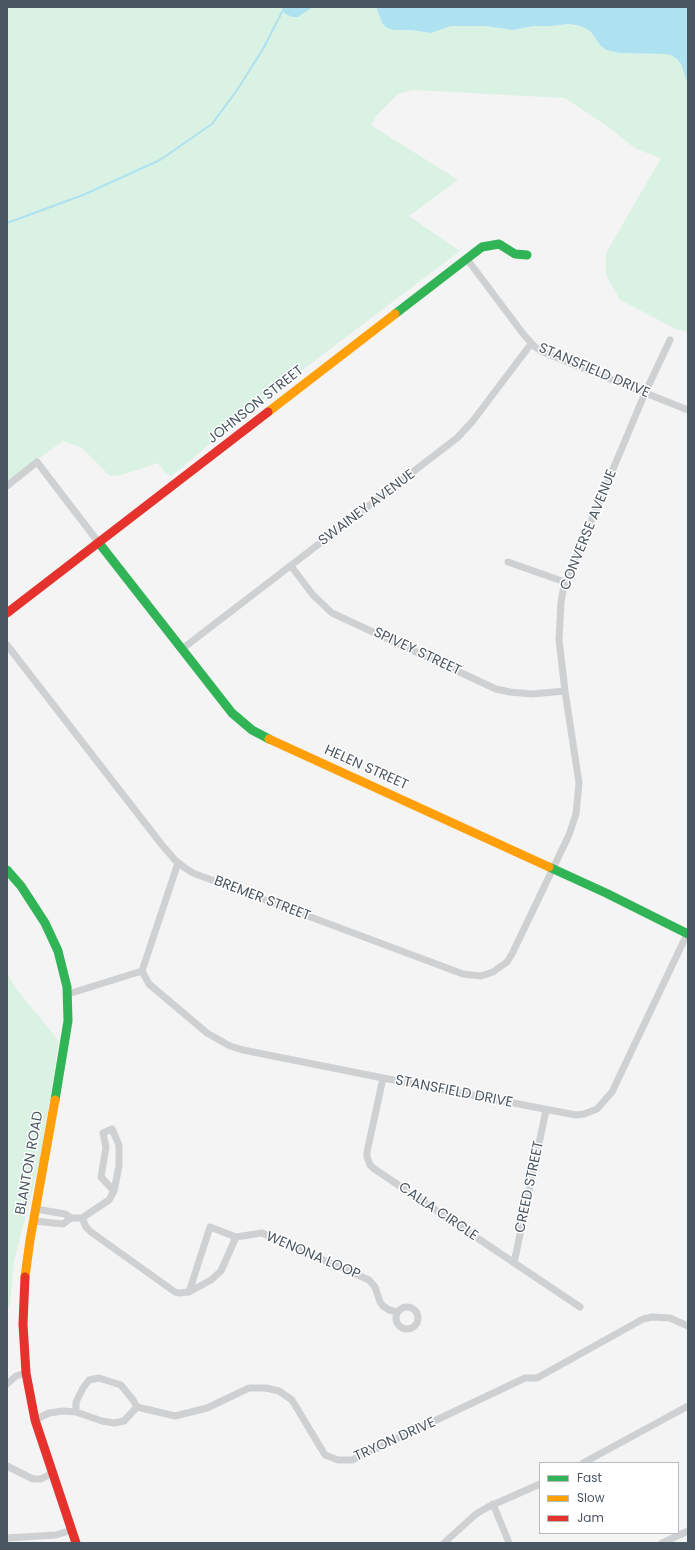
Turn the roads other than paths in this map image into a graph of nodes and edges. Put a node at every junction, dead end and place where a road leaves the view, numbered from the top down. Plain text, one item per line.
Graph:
1 (527, 255) dead end
2 (467, 259) junction
3 (670, 340) dead end
4 (531, 344) junction
5 (645, 393) junction
6 (688, 410) edge
7 (7, 486) edge
8 (99, 543) junction
9 (508, 562) dead end
10 (291, 566) junction
11 (565, 582) junction
12 (7, 613) edge
13 (7, 646) edge
14 (182, 649) junction
15 (565, 691) junction
16 (178, 863) junction
17 (553, 868) junction
18 (7, 870) edge
19 (688, 934) edge
20 (142, 971) junction
21 (68, 994) junction
22 (383, 1078) junction
23 (546, 1110) junction
24 (114, 1191) junction
25 (36, 1209) junction
26 (71, 1218) junction
27 (82, 1218) junction
28 (34, 1220) junction
29 (236, 1237) junction
30 (514, 1263) junction
31 (189, 1292) junction
32 (580, 1307) dead end
33 (397, 1312) dead end
34 (688, 1326) edge
35 (26, 1373) junction
36 (7, 1384) edge
37 (688, 1406) edge
38 (137, 1407) junction
39 (76, 1412) junction
40 (35, 1420) junction
41 (586, 1462) edge
42 (7, 1466) edge
43 (52, 1473) junction
44 (539, 1484) edge
45 (493, 1504) junction
46 (72, 1530) junction
47 (688, 1531) edge
48 (7, 1538) edge
49 (76, 1543) edge
50 (444, 1543) edge
51 (510, 1543) edge
52 (662, 1543) edge

1 - 2 street, JOHNSON STREET
2 - 4 street, STANSFIELD DRIVE
2 - 8 street, JOHNSON STREET
3 - 5 street, CONVERSE AVENUE
4 - 5 street, STANSFIELD DRIVE
4 - 10 street, SWAINEY AVENUE
5 - 6 street, STANSFIELD DRIVE
5 - 11 street, CONVERSE AVENUE
7 - 8 street
8 - 12 street, JOHNSON STREET
8 - 14 street, HELEN STREET
9 - 11 street
10 - 14 street, SWAINEY AVENUE
10 - 15 street, SPIVEY STREET
11 - 15 street, CONVERSE AVENUE
13 - 16 street, BREMER STREET
14 - 17 street, HELEN STREET
15 - 17 street, CONVERSE AVENUE
16 - 17 street, BREMER STREET
16 - 20 street
17 - 19 street, HELEN STREET
18 - 21 street, BLANTON ROAD
19 - 23 street, STANSFIELD DRIVE
20 - 21 street
20 - 22 street, STANSFIELD DRIVE
21 - 25 street, BLANTON ROAD
22 - 23 street, STANSFIELD DRIVE
22 - 30 street, CALLA CIRCLE
23 - 30 street, CREED STREET
24 - 24 street
24 - 27 street
25 - 26 street
25 - 28 street, BLANTON ROAD
26 - 27 street
26 - 28 street
27 - 31 street
28 - 35 street, BLANTON ROAD
29 - 31 street
29 - 31 street
29 - 33 street, WENONA LOOP
30 - 32 street, CALLA CIRCLE
34 - 38 street, TRYON DRIVE
35 - 36 street
35 - 40 street, BLANTON ROAD
37 - 41 street
38 - 39 street
38 - 39 street
39 - 40 street
40 - 43 street, BLANTON ROAD
42 - 43 street
43 - 46 street, BLANTON ROAD
44 - 45 street
45 - 50 street
45 - 51 street
46 - 48 street
46 - 49 street, BLANTON ROAD
47 - 52 street

